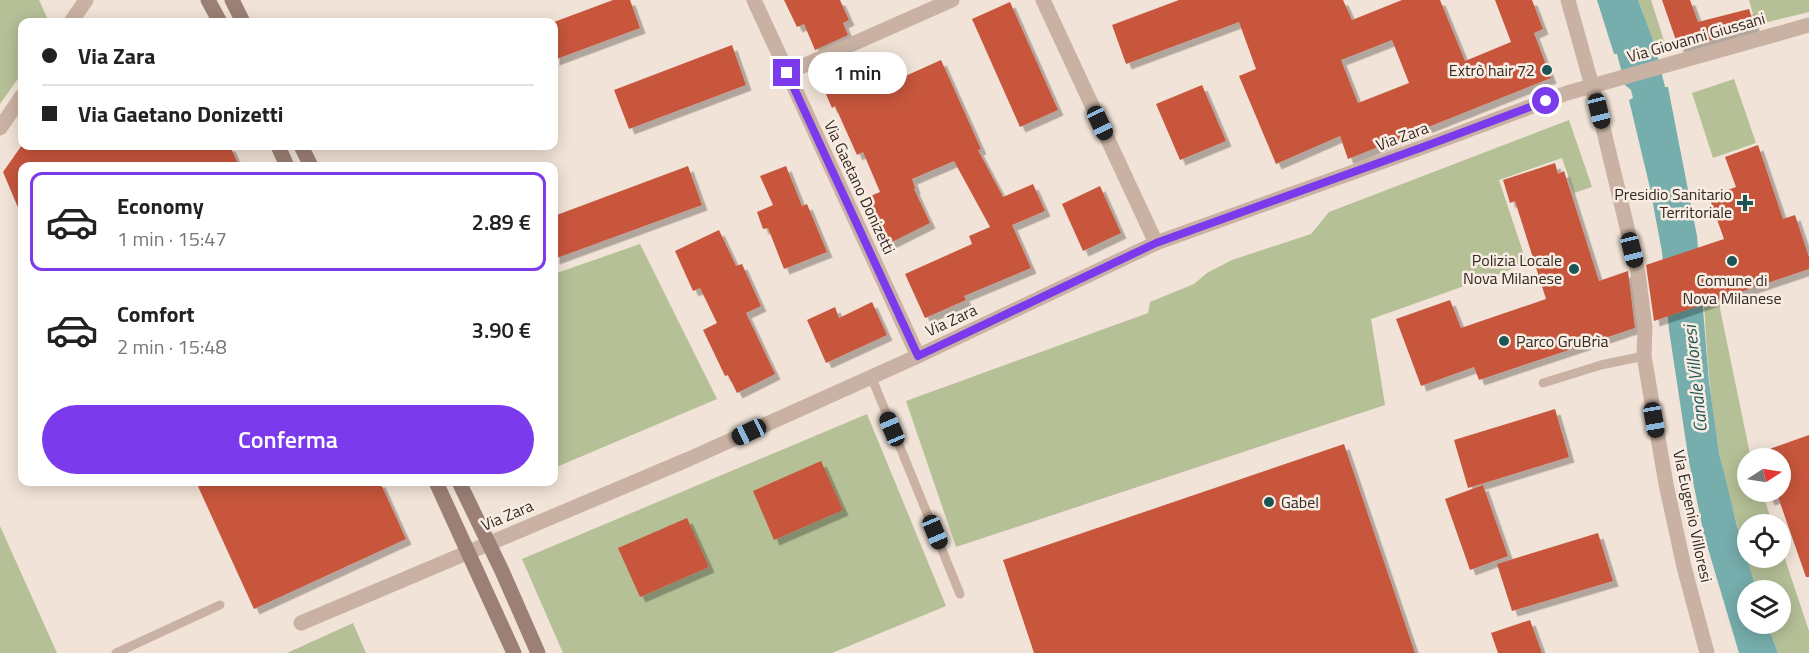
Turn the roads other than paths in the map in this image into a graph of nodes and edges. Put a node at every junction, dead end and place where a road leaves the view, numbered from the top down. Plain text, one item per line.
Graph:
1 (86, 0) edge
2 (208, 0) edge
3 (232, 0) edge
4 (753, 0) edge
5 (952, 0) edge
6 (1043, 0) edge
7 (1568, 0) edge
8 (74, 18) edge
9 (218, 18) edge
10 (241, 18) edge
11 (1809, 25) edge
12 (787, 73) junction
13 (1592, 86) junction
14 (18, 102) edge
15 (0, 128) edge
16 (1156, 243) junction
17 (918, 356) junction
18 (1644, 356) junction
19 (871, 376) junction
20 (1543, 383) dead end
21 (438, 486) edge
22 (461, 486) edge
23 (488, 542) junction
24 (468, 552) junction
25 (960, 594) dead end
26 (220, 605) dead end
27 (301, 623) dead end
28 (116, 653) edge
29 (514, 653) edge
30 (538, 653) edge
31 (1707, 653) edge

1 - 8 street
2 - 9 main road
3 - 10 main road
4 - 12 street, Via Gaetano Donizetti
5 - 12 street
6 - 16 street
7 - 13 street, Via Eugenio Villoresi
11 - 13 street, Via Giovanni Giussani
12 - 17 street, Via Gaetano Donizetti
13 - 16 street, Via Zara
13 - 18 street, Via Eugenio Villoresi
14 - 15 street
16 - 17 street, Via Zara
17 - 19 street, Via Zara
18 - 20 lane
18 - 31 street, Via Eugenio Villoresi
19 - 23 street, Via Zara
19 - 25 lane
21 - 24 main road
22 - 23 main road
23 - 24 street, Via Zara
23 - 30 main road
24 - 27 street, Via Zara
24 - 29 main road
26 - 28 lane

